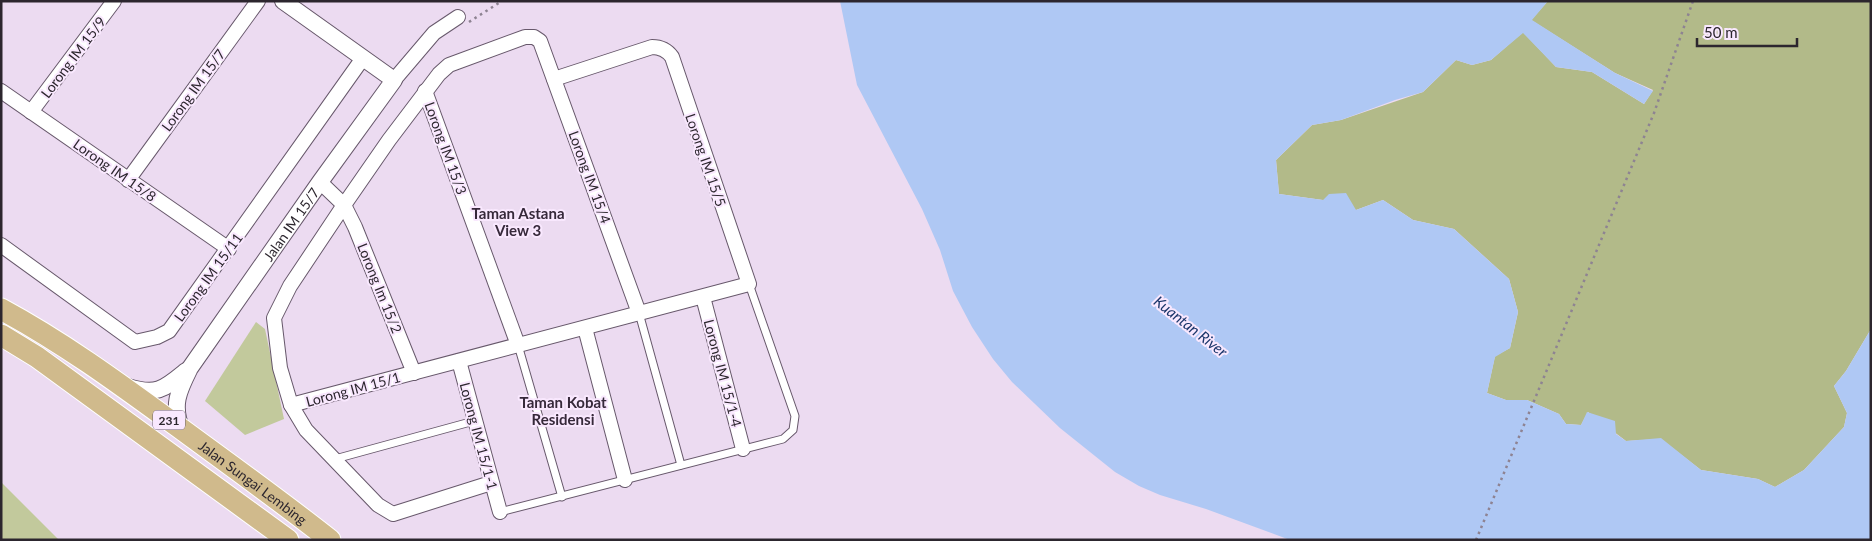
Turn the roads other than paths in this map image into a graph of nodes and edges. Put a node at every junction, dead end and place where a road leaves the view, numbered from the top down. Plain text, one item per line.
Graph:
1 (114, 1) edge
2 (258, 1) edge
3 (283, 1) edge
4 (458, 17) road end
5 (540, 42) joint
6 (363, 58) junction
7 (554, 78) junction
8 (394, 80) junction
9 (1, 91) edge
10 (425, 91) junction
11 (31, 112) junction
12 (128, 180) junction
13 (320, 182) junction
14 (344, 205) junction
15 (1, 245) edge
16 (229, 249) junction
17 (749, 284) junction
18 (703, 296) junction
19 (1, 309) edge
20 (639, 313) junction
21 (585, 328) junction
22 (1, 335) edge
23 (518, 345) junction
24 (458, 361) junction
25 (190, 368) junction
26 (414, 373) junction
27 (122, 385) junction
28 (291, 405) junction
29 (474, 421) junction
30 (182, 430) junction
31 (743, 449) junction
32 (334, 459) junction
33 (681, 465) junction
34 (625, 480) junction
35 (492, 483) junction
36 (562, 497) junction
37 (500, 512) joint
38 (266, 523) junction
39 (282, 540) edge
40 (288, 540) edge
41 (330, 540) edge

1 - 11 street, Lorong IM 15/9
2 - 12 street, Lorong IM 15/7
3 - 6 street
4 - 8 street, Jalan IM 15/7
5 - 7 street, Lorong IM 15/4
5 - 10 street, Lorong IM 15/1
6 - 8 street
6 - 16 street, Lorong IM 15/11
7 - 17 street, Lorong IM 15/5
7 - 20 street, Lorong IM 15/4
8 - 13 street, Jalan IM 15/7
9 - 11 street, Lorong IM 15/8
10 - 14 street, Lorong IM 15/1
10 - 23 street, Lorong IM 15/3
11 - 12 street, Lorong IM 15/8
12 - 16 street, Lorong IM 15/8
13 - 14 street
13 - 25 street, Jalan IM 15/7
14 - 26 street, Lorong Im 15/2
14 - 28 street, Lorong IM 15/1
15 - 16 street, Lorong IM 15/11
17 - 18 street, Lorong IM 15/1
17 - 31 lane
18 - 20 street, Lorong IM 15/1
18 - 31 street, Lorong IM 15/1-4
19 - 27 main road, Jalan Sungai Lembing / 231
20 - 21 street, Lorong IM 15/1
20 - 33 lane
21 - 23 street, Lorong IM 15/1
21 - 34 street
22 - 38 main road, Jalan Sungai Lembing / 231
23 - 24 street, Lorong IM 15/1
23 - 36 lane
24 - 26 street, Lorong IM 15/1
24 - 29 street, Lorong IM 15/1-1
25 - 27 street
25 - 30 street
26 - 28 street, Lorong IM 15/1
27 - 30 main road, Jalan Sungai Lembing / 231
28 - 32 street
29 - 32 lane
29 - 35 street, Lorong IM 15/1-1
30 - 41 main road, Jalan Sungai Lembing / 231
31 - 33 lane
32 - 35 street
33 - 34 lane
34 - 36 lane
35 - 37 street, Lorong IM 15/1-1
36 - 37 lane
38 - 39 lane
38 - 40 main road, Jalan Sungai Lembing / 231

